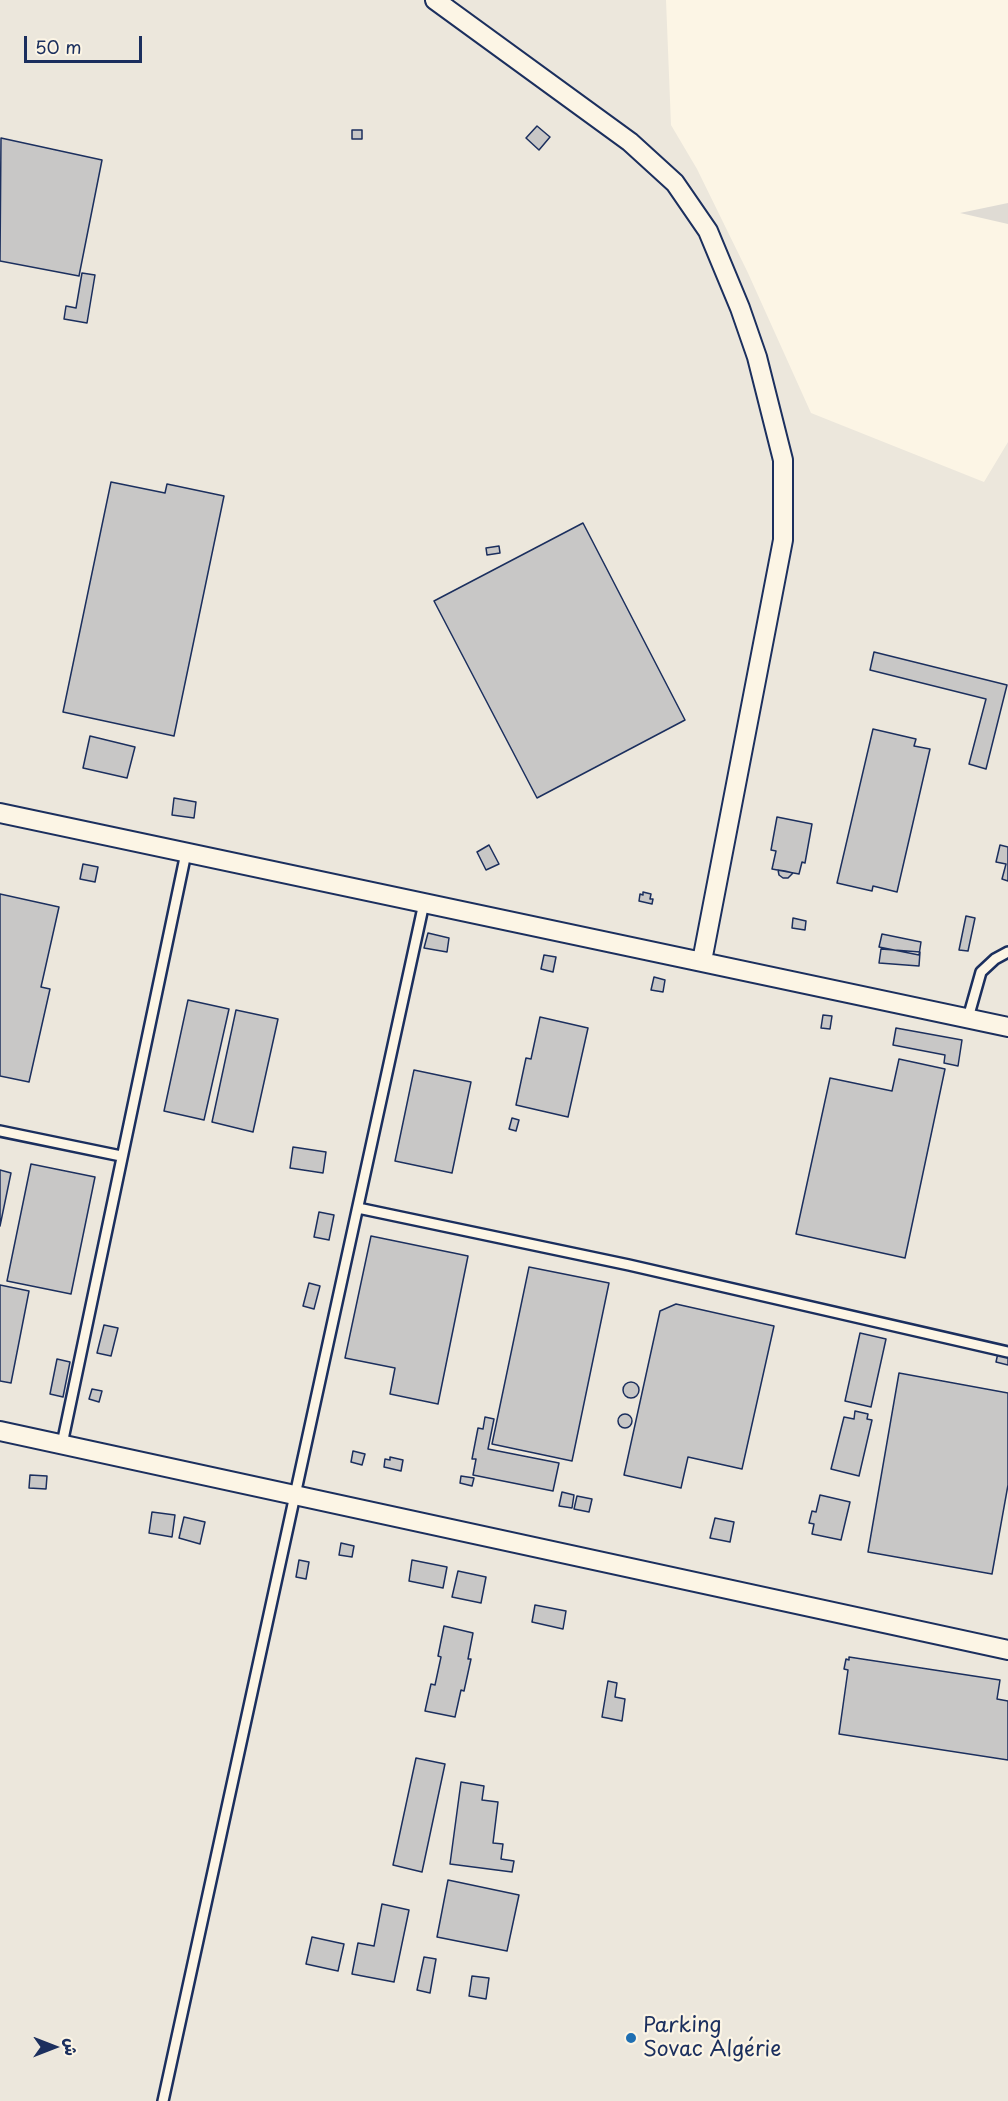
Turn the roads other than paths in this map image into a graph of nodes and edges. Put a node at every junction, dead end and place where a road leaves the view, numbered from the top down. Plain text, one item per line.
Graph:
1 (435, 0) edge
2 (0, 813) edge
3 (186, 853) junction
4 (424, 903) junction
5 (1008, 952) edge
6 (702, 961) junction
7 (968, 1018) junction
8 (1008, 1027) edge
9 (0, 1131) edge
10 (121, 1156) junction
11 (358, 1208) junction
12 (1008, 1352) edge
13 (0, 1431) edge
14 (62, 1444) junction
15 (295, 1495) junction
16 (1008, 1650) edge
17 (163, 2101) edge

1 - 6 street
2 - 3 street
3 - 4 street
3 - 10 lane
4 - 6 street
4 - 11 lane
5 - 7 lane
6 - 7 street
7 - 8 street
9 - 10 lane
10 - 14 lane
11 - 12 lane
11 - 15 lane
13 - 14 street
14 - 15 street
15 - 16 street
15 - 17 lane

